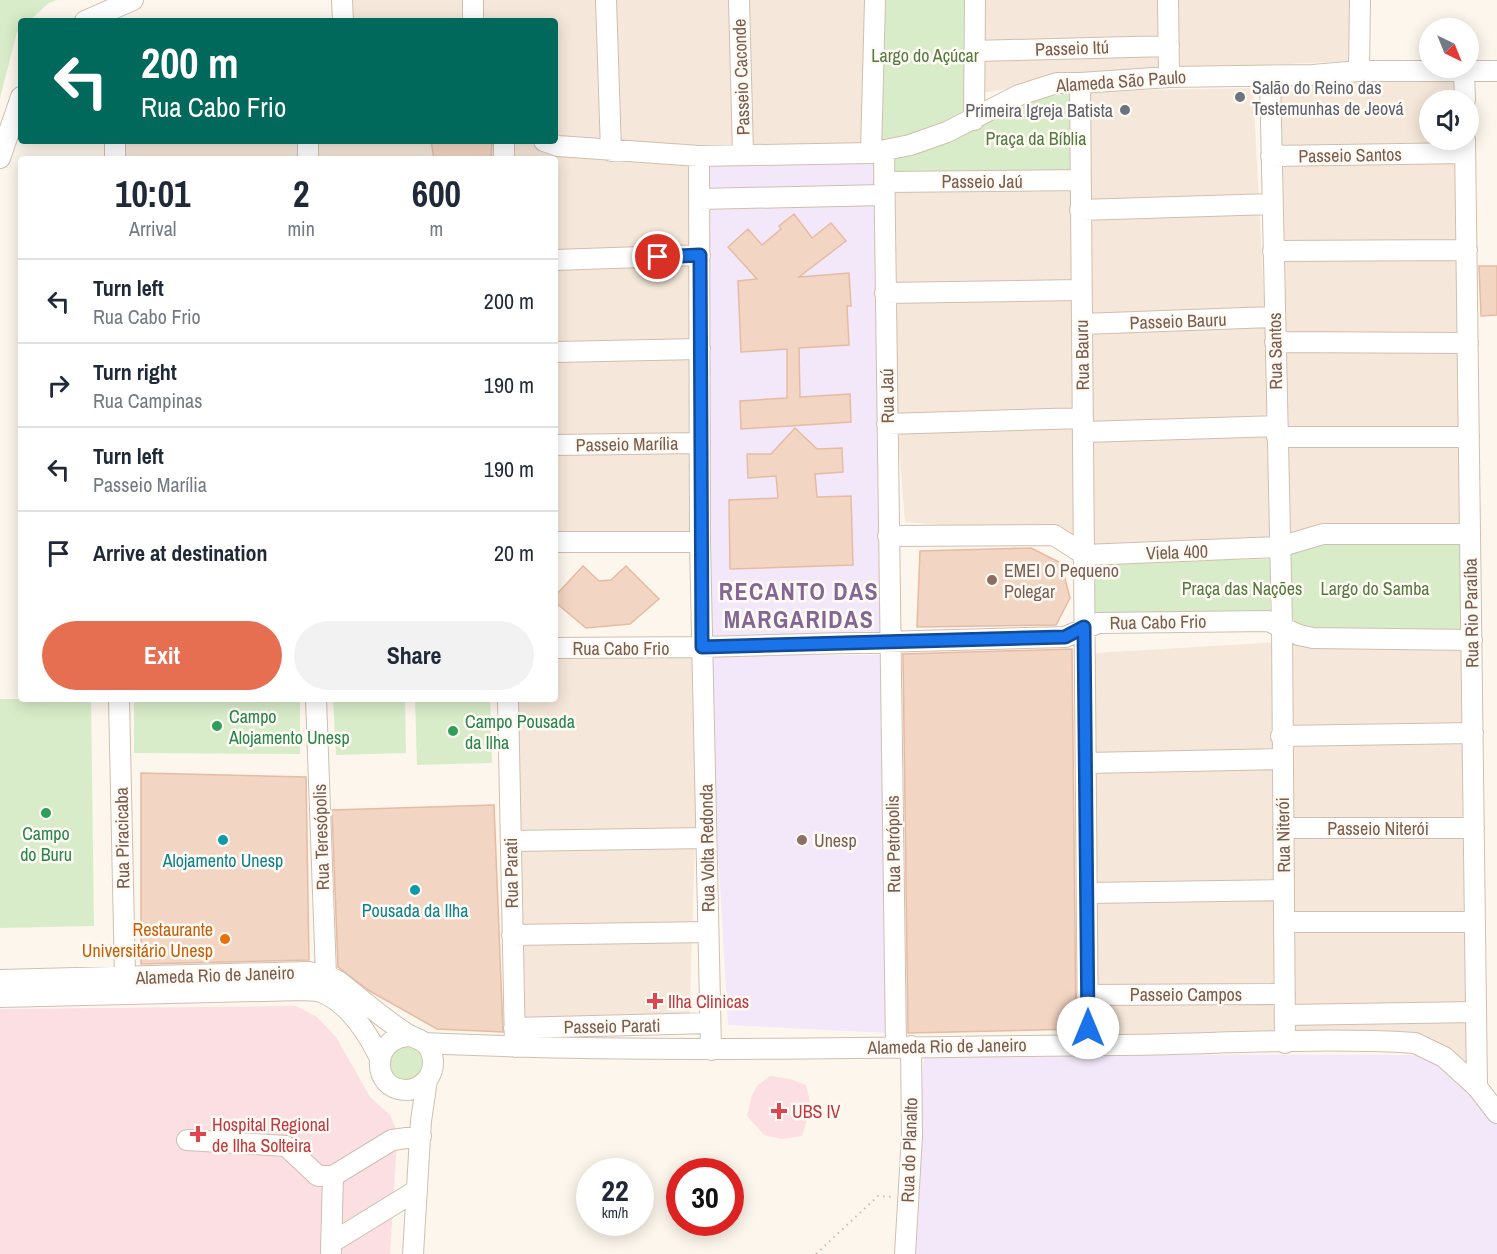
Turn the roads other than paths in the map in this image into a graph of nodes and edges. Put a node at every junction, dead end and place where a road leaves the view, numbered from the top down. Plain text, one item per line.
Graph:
1 (135, 0) edge
2 (342, 0) edge
3 (473, 0) edge
4 (606, 0) edge
5 (739, 0) edge
6 (875, 0) edge
7 (975, 0) edge
8 (1168, 0) edge
9 (1360, 0) edge
10 (92, 18) edge
11 (121, 18) edge
12 (343, 18) edge
13 (473, 18) edge
14 (1169, 46) junction
15 (975, 51) junction
16 (1359, 70) junction
17 (1419, 71) edge
18 (1497, 71) edge
19 (1479, 72) edge
20 (1270, 76) junction
21 (1169, 77) junction
22 (1080, 83) junction
23 (18, 106) edge
24 (974, 120) junction
25 (18, 135) edge
26 (552, 144) edge
27 (1419, 148) edge
28 (1465, 150) edge
29 (611, 151) junction
30 (878, 152) junction
31 (743, 154) junction
32 (1, 156) edge
33 (699, 156) junction
34 (1271, 156) junction
35 (1080, 180) junction
36 (884, 188) junction
37 (699, 199) junction
38 (1272, 204) junction
39 (1080, 210) junction
40 (1467, 250) junction
41 (1273, 251) junction
42 (700, 255) junction
43 (558, 260) edge
44 (1081, 290) junction
45 (885, 293) junction
46 (1275, 317) junction
47 (1082, 324) junction
48 (1275, 342) junction
49 (1468, 343) junction
50 (700, 349) junction
51 (558, 352) edge
52 (887, 424) junction
53 (1083, 425) junction
54 (1277, 432) junction
55 (1469, 437) junction
56 (700, 443) junction
57 (558, 445) edge
58 (1470, 534) junction
59 (888, 536) junction
60 (558, 542) edge
61 (700, 542) junction
62 (1279, 547) junction
63 (1085, 555) junction
64 (1084, 627) junction
65 (1282, 627) junction
66 (1472, 640) junction
67 (890, 642) junction
68 (702, 647) junction
69 (558, 648) edge
70 (119, 702) edge
71 (316, 702) edge
72 (508, 702) edge
73 (1473, 733) junction
74 (1281, 736) junction
75 (1282, 759) junction
76 (1086, 763) junction
77 (1282, 828) junction
78 (1474, 828) junction
79 (706, 837) junction
80 (511, 841) junction
81 (1283, 891) junction
82 (1087, 893) junction
83 (1284, 922) junction
84 (1475, 922) junction
85 (708, 932) junction
86 (512, 935) junction
87 (326, 975) junction
88 (125, 977) junction
89 (0, 980) edge
90 (1285, 994) junction
91 (1087, 995) junction
92 (0, 997) edge
93 (1476, 1012) junction
94 (1285, 1015) junction
95 (710, 1023) junction
96 (515, 1038) junction
97 (417, 1039) junction
98 (1285, 1043) junction
99 (1088, 1045) junction
100 (478, 1046) junction
101 (904, 1046) junction
102 (711, 1050) junction
103 (380, 1058) junction
104 (429, 1076) junction
105 (1477, 1087) junction
106 (397, 1088) junction
107 (1497, 1113) edge
108 (421, 1129) junction
109 (187, 1140) dead end
110 (333, 1176) junction
111 (417, 1190) junction
112 (331, 1249) edge
113 (413, 1254) edge
114 (905, 1254) edge

1 - 10 street
1 - 11 street
2 - 12 street
3 - 13 street
4 - 29 street
5 - 31 street, Passeio Caconde
6 - 30 street, Rua Jaú
7 - 15 street
8 - 14 street
9 - 16 street
14 - 15 street, Passeio Itú
14 - 21 street
15 - 24 street
16 - 17 street, Alameda São Paulo
16 - 20 street, Alameda São Paulo
18 - 19 street, Alameda São Paulo
20 - 21 street, Alameda São Paulo
20 - 34 street, Rua Santos
21 - 22 street, Alameda São Paulo
22 - 24 street, Alameda São Paulo
22 - 35 street, Rua Bauru
23 - 32 street
24 - 30 street, Alameda São Paulo
25 - 32 street
26 - 29 street, Alameda São Paulo
27 - 34 street, Passeio Santos
28 - 40 street, Rua Rio Paraíba
29 - 33 street, Alameda São Paulo
30 - 31 street, Alameda São Paulo
30 - 36 street, Rua Jaú
31 - 33 street, Alameda São Paulo
33 - 37 street, Rua Volta Redonda
34 - 38 street, Rua Santos
35 - 36 street, Passeio Jaú
35 - 39 street, Rua Bauru
36 - 37 street, Passeio Jaú
36 - 45 street, Rua Jaú
37 - 42 street, Rua Volta Redonda
38 - 39 street
38 - 41 street, Rua Santos
39 - 44 street, Rua Bauru
40 - 41 street
40 - 49 street, Rua Rio Paraíba
41 - 46 street, Rua Santos
42 - 43 street
42 - 50 street, Rua Volta Redonda
44 - 45 street
44 - 47 street, Rua Bauru
45 - 52 street, Rua Jaú
46 - 47 street, Passeio Bauru
46 - 48 street, Rua Santos
47 - 53 street, Rua Bauru
48 - 49 street
48 - 54 street, Rua Santos
49 - 55 street, Rua Rio Paraíba
50 - 51 street
50 - 56 street, Rua Volta Redonda
52 - 53 street
52 - 59 street, Rua Jaú
53 - 54 street
53 - 63 street, Rua Bauru
54 - 55 street
54 - 62 street, Rua Santos
55 - 58 street, Rua Rio Paraíba
56 - 57 street, Passeio Marília
56 - 61 street, Rua Volta Redonda
58 - 62 street, Viela 400
58 - 66 street, Rua Rio Paraíba
59 - 63 street
59 - 67 street, Rua Jaú
60 - 61 street
61 - 68 street, Rua Volta Redonda
62 - 63 street, Viela 400
62 - 65 street, Rua Santos
63 - 64 street, Rua Bauru
64 - 65 street, Rua Cabo Frio
64 - 67 street, Rua Cabo Frio
64 - 76 street, Rua Bauru
65 - 66 street, Rua Cabo Frio
65 - 74 street, Rua Niterói
66 - 73 street, Rua Rio Paraíba
67 - 68 street, Rua Cabo Frio
67 - 101 street, Rua Petrópolis
68 - 69 street, Rua Cabo Frio
68 - 79 street, Rua Volta Redonda
70 - 88 street, Rua Piracicaba
71 - 87 street, Rua Teresópolis
72 - 80 street, Rua Parati
73 - 74 street
73 - 78 street, Rua Rio Paraíba
74 - 75 street, Rua Niterói
75 - 76 street
75 - 77 street, Rua Niterói
76 - 82 street, Rua Bauru
77 - 78 street, Passeio Niterói
77 - 81 street, Rua Niterói
78 - 84 street, Rua Rio Paraíba
79 - 80 street
79 - 85 street, Rua Volta Redonda
80 - 86 street, Rua Parati
81 - 82 street
81 - 83 street, Rua Niterói
82 - 91 street, Rua Bauru
83 - 84 street
83 - 90 street, Rua Niterói
84 - 93 street, Rua Rio Paraíba
85 - 86 street
85 - 95 street, Rua Volta Redonda
86 - 96 street, Rua Parati
87 - 88 street, Alameda Rio de Janeiro
87 - 97 street, Alameda Rio de Janeiro
88 - 89 street, Alameda Rio de Janeiro
90 - 91 street, Passeio Campos
90 - 94 street, Rua Niterói
91 - 99 street, Rua Bauru
92 - 103 street, Alameda Rio de Janeiro
93 - 94 street
93 - 105 street, Rua Rio Paraíba
94 - 98 street, Rua Niterói
95 - 96 street, Passeio Parati
95 - 102 street, Rua Volta Redonda
96 - 100 street, Alameda Rio de Janeiro
96 - 102 street, Alameda Rio de Janeiro
97 - 100 street, Alameda Rio de Janeiro
97 - 103 street, Alameda Rio de Janeiro
97 - 104 street
98 - 99 street, Alameda Rio de Janeiro
98 - 105 street, Alameda Rio de Janeiro
99 - 101 street, Alameda Rio de Janeiro
100 - 104 street, Alameda Rio de Janeiro
101 - 102 street, Alameda Rio de Janeiro
101 - 114 street, Rua do Planalto
103 - 106 street, Alameda Rio de Janeiro
104 - 106 street, Alameda Rio de Janeiro
104 - 108 street
105 - 107 street, Alameda Rio de Janeiro
106 - 108 street
108 - 110 street
108 - 111 street
109 - 110 street
110 - 112 street
111 - 112 street
111 - 113 street

